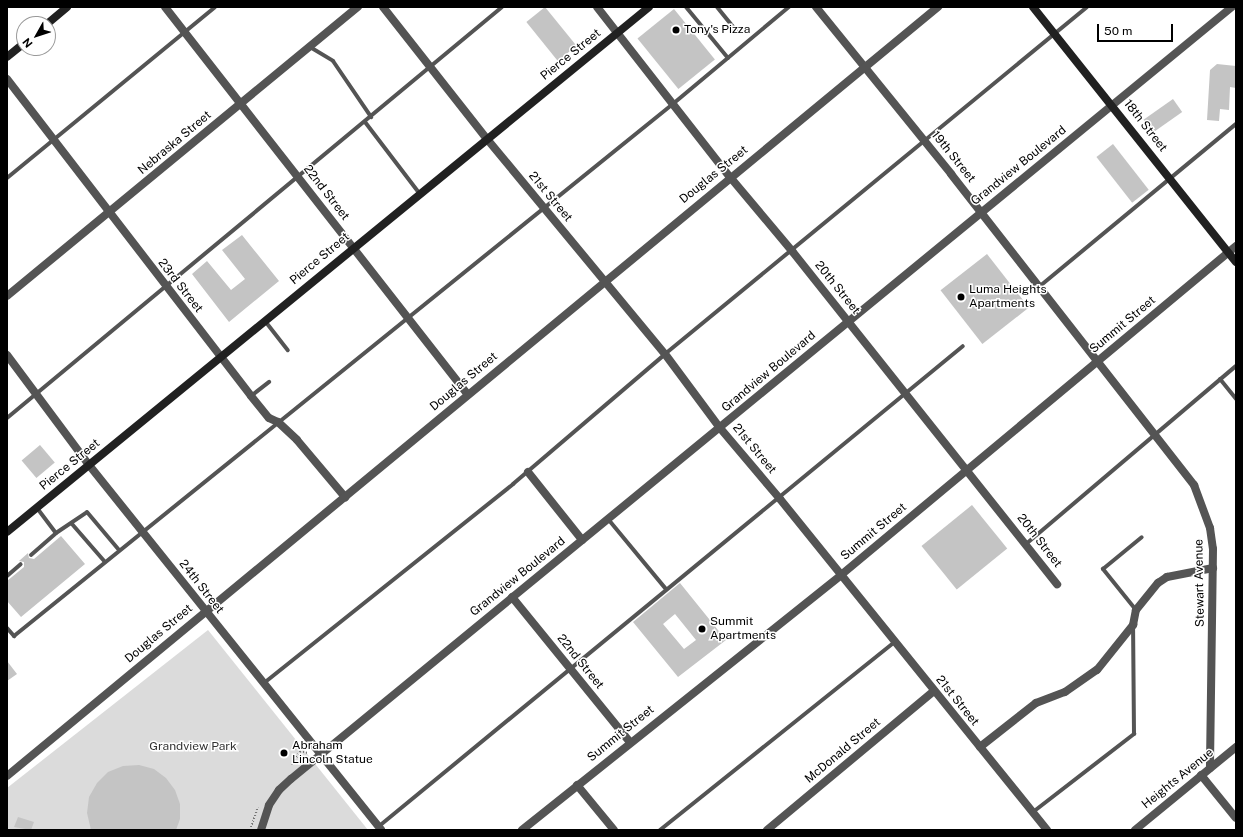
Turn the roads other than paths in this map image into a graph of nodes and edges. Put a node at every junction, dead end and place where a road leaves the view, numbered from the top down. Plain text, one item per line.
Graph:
1 (68, 7) edge
2 (164, 7) edge
3 (214, 7) edge
4 (358, 7) edge
5 (383, 7) edge
6 (502, 7) edge
7 (597, 7) edge
8 (649, 7) edge
9 (686, 7) edge
10 (717, 7) edge
11 (789, 7) edge
12 (816, 7) edge
13 (938, 7) edge
14 (1033, 7) edge
15 (1087, 7) edge
16 (1232, 7) edge
17 (56, 17) edge
18 (184, 32) junction
19 (618, 32) junction
20 (737, 32) dead end
21 (1054, 34) junction
22 (310, 47) junction
23 (16, 50) edge
24 (7, 57) edge
25 (728, 58) junction
26 (430, 67) junction
27 (865, 69) junction
28 (7, 79) edge
29 (242, 104) junction
30 (674, 104) junction
31 (1112, 105) junction
32 (371, 116) junction
33 (365, 122) junction
34 (1236, 124) edge
35 (53, 139) junction
36 (487, 139) junction
37 (925, 142) junction
38 (298, 176) junction
39 (730, 177) junction
40 (7, 178) edge
41 (1170, 178) junction
42 (419, 193) junction
43 (544, 208) junction
44 (982, 212) junction
45 (109, 214) junction
46 (1236, 246) edge
47 (353, 247) junction
48 (792, 251) junction
49 (1228, 252) junction
50 (1236, 262) edge
51 (605, 281) junction
52 (165, 285) junction
53 (1040, 286) junction
54 (7, 296) edge
55 (406, 317) junction
56 (265, 321) junction
57 (849, 321) junction
58 (963, 346) dead end
59 (288, 350) dead end
60 (7, 354) edge
61 (664, 354) junction
62 (222, 357) junction
63 (1097, 363) junction
64 (1236, 366) edge
65 (1220, 379) junction
66 (269, 382) dead end
67 (38, 393) junction
68 (468, 395) junction
69 (907, 395) junction
70 (251, 396) junction
71 (1236, 399) edge
72 (7, 418) edge
73 (278, 422) junction
74 (720, 428) junction
75 (1154, 434) junction
76 (89, 465) junction
77 (967, 470) junction
78 (528, 472) junction
79 (345, 497) junction
80 (780, 499) junction
81 (37, 507) junction
82 (608, 519) junction
83 (72, 524) junction
84 (141, 531) junction
85 (7, 532) edge
86 (56, 533) junction
87 (1142, 536) dead end
88 (582, 540) junction
89 (1026, 544) junction
90 (119, 550) junction
91 (31, 555) dead end
92 (105, 562) junction
93 (21, 564) dead end
94 (1213, 568) junction
95 (841, 575) junction
96 (7, 576) edge
97 (1058, 584) dead end
98 (666, 589) junction
99 (512, 597) junction
100 (1136, 610) junction
101 (205, 612) junction
102 (1133, 626) junction
103 (7, 628) edge
104 (895, 642) junction
105 (571, 670) junction
106 (263, 683) junction
107 (934, 691) junction
108 (630, 742) junction
109 (980, 747) junction
110 (1236, 747) edge
111 (321, 755) junction
112 (1210, 768) junction
113 (1201, 775) junction
114 (7, 776) edge
115 (578, 785) junction
116 (1034, 812) junction
117 (1236, 818) edge
118 (380, 828) edge
119 (260, 830) edge
120 (522, 830) edge
121 (614, 830) edge
122 (660, 830) edge
123 (767, 830) edge
124 (1047, 830) edge
125 (1135, 830) edge

1 - 17 main road
2 - 18 street, 22nd Street
3 - 18 lane
4 - 22 street, Nebraska Street
5 - 26 street, 21st Street
6 - 26 lane
7 - 19 street, 20th Street
8 - 19 main road, Pierce Street
9 - 25 lane
10 - 20 lane
11 - 25 lane
12 - 27 street, 19th Street
13 - 27 street, Douglas Street
14 - 21 main road, 18th Street
15 - 21 lane
16 - 31 street, Grandview Boulevard
18 - 29 street, 22nd Street
18 - 35 lane
19 - 30 street, 20th Street
19 - 36 main road, Pierce Street
21 - 31 main road, 18th Street
21 - 37 lane
22 - 29 street, Nebraska Street
22 - 32 lane
23 - 24 main road
25 - 30 lane
26 - 32 lane
26 - 36 street, 21st Street
27 - 37 street, 19th Street
27 - 39 street, Douglas Street
28 - 35 street, 23rd Street
29 - 38 street, 22nd Street
29 - 45 street, Nebraska Street
30 - 39 street, 20th Street
30 - 43 lane
31 - 41 main road, 18th Street
31 - 44 street, Grandview Boulevard
32 - 33 lane
33 - 38 lane
33 - 42 lane
34 - 41 lane
35 - 40 lane
35 - 45 street, 23rd Street
36 - 42 main road, Pierce Street
36 - 43 street, 21st Street
37 - 44 street, 19th Street
37 - 48 lane
38 - 47 street, 22nd Street
38 - 52 lane
39 - 48 street, 20th Street
39 - 51 street, Douglas Street
41 - 49 main road, 18th Street
41 - 53 lane
42 - 47 main road, Pierce Street
43 - 51 street, 21st Street
43 - 55 lane
44 - 53 street, 19th Street
44 - 57 street, Grandview Boulevard
45 - 52 street, 23rd Street
45 - 54 street, Nebraska Street
46 - 49 street, Summit Street
47 - 55 street, 22nd Street
47 - 56 main road, Pierce Street
48 - 57 street, 20th Street
48 - 61 lane
49 - 50 main road, 18th Street
49 - 63 street, Summit Street
51 - 61 street, 21st Street
51 - 68 street, Douglas Street
52 - 62 street, 23rd Street
52 - 67 lane
53 - 63 street, 19th Street
55 - 68 street, 22nd Street
55 - 73 lane
56 - 59 lane
56 - 62 main road, Pierce Street
57 - 69 street, 20th Street
57 - 74 street, Grandview Boulevard
58 - 69 lane
60 - 67 street, 24th Street
61 - 74 street, 21st Street
61 - 78 lane
62 - 70 street, 23rd Street
62 - 76 main road, Pierce Street
63 - 75 street, Stewart Avenue
63 - 77 street, Summit Street
64 - 65 lane
65 - 71 lane
65 - 75 lane
66 - 70 lane
67 - 72 lane
67 - 76 street, 24th Street
68 - 79 street, Douglas Street
69 - 77 street, 20th Street
69 - 80 lane
70 - 73 street, 23rd Street
73 - 79 street, 23rd Street
73 - 84 lane
74 - 80 street, 21st Street
74 - 82 street, Grandview Boulevard
75 - 89 lane
75 - 94 street, Stewart Avenue
76 - 81 main road, Pierce Street
76 - 84 street, 24th Street
77 - 89 street, 20th Street
77 - 95 street, Summit Street
78 - 88 street
78 - 106 lane
79 - 101 street, Douglas Street
80 - 95 street, 21st Street
80 - 98 lane
81 - 85 main road, Pierce Street
81 - 86 lane
82 - 88 street, Grandview Boulevard
82 - 98 lane
83 - 86 lane
83 - 90 lane
83 - 92 lane
84 - 90 lane
84 - 101 street, 24th Street
86 - 91 lane
87 - 100 lane
88 - 99 street, Grandview Boulevard
89 - 97 street, 20th Street
90 - 92 lane
92 - 103 lane
93 - 96 lane
94 - 100 street
94 - 112 street, Stewart Avenue
95 - 104 street, 21st Street
95 - 108 street, Summit Street
98 - 105 lane
99 - 105 street, 22nd Street
99 - 111 street, Grandview Boulevard
100 - 102 street
101 - 106 street, 24th Street
101 - 114 street, Douglas Street
102 - 109 street
102 - 116 lane
104 - 107 street, 21st Street
104 - 122 lane
105 - 108 street, 22nd Street
105 - 118 lane
106 - 111 street, 24th Street
107 - 109 street, 21st Street
107 - 123 street, McDonald Street
108 - 115 street, Summit Street
109 - 116 street, 21st Street
110 - 112 street, Heights Avenue
111 - 118 street, 24th Street
111 - 119 street, Grandview Boulevard
112 - 113 street, Heights Avenue
113 - 117 street
113 - 125 street, Heights Avenue
115 - 120 street, Summit Street
115 - 121 street
116 - 124 street, 21st Street

